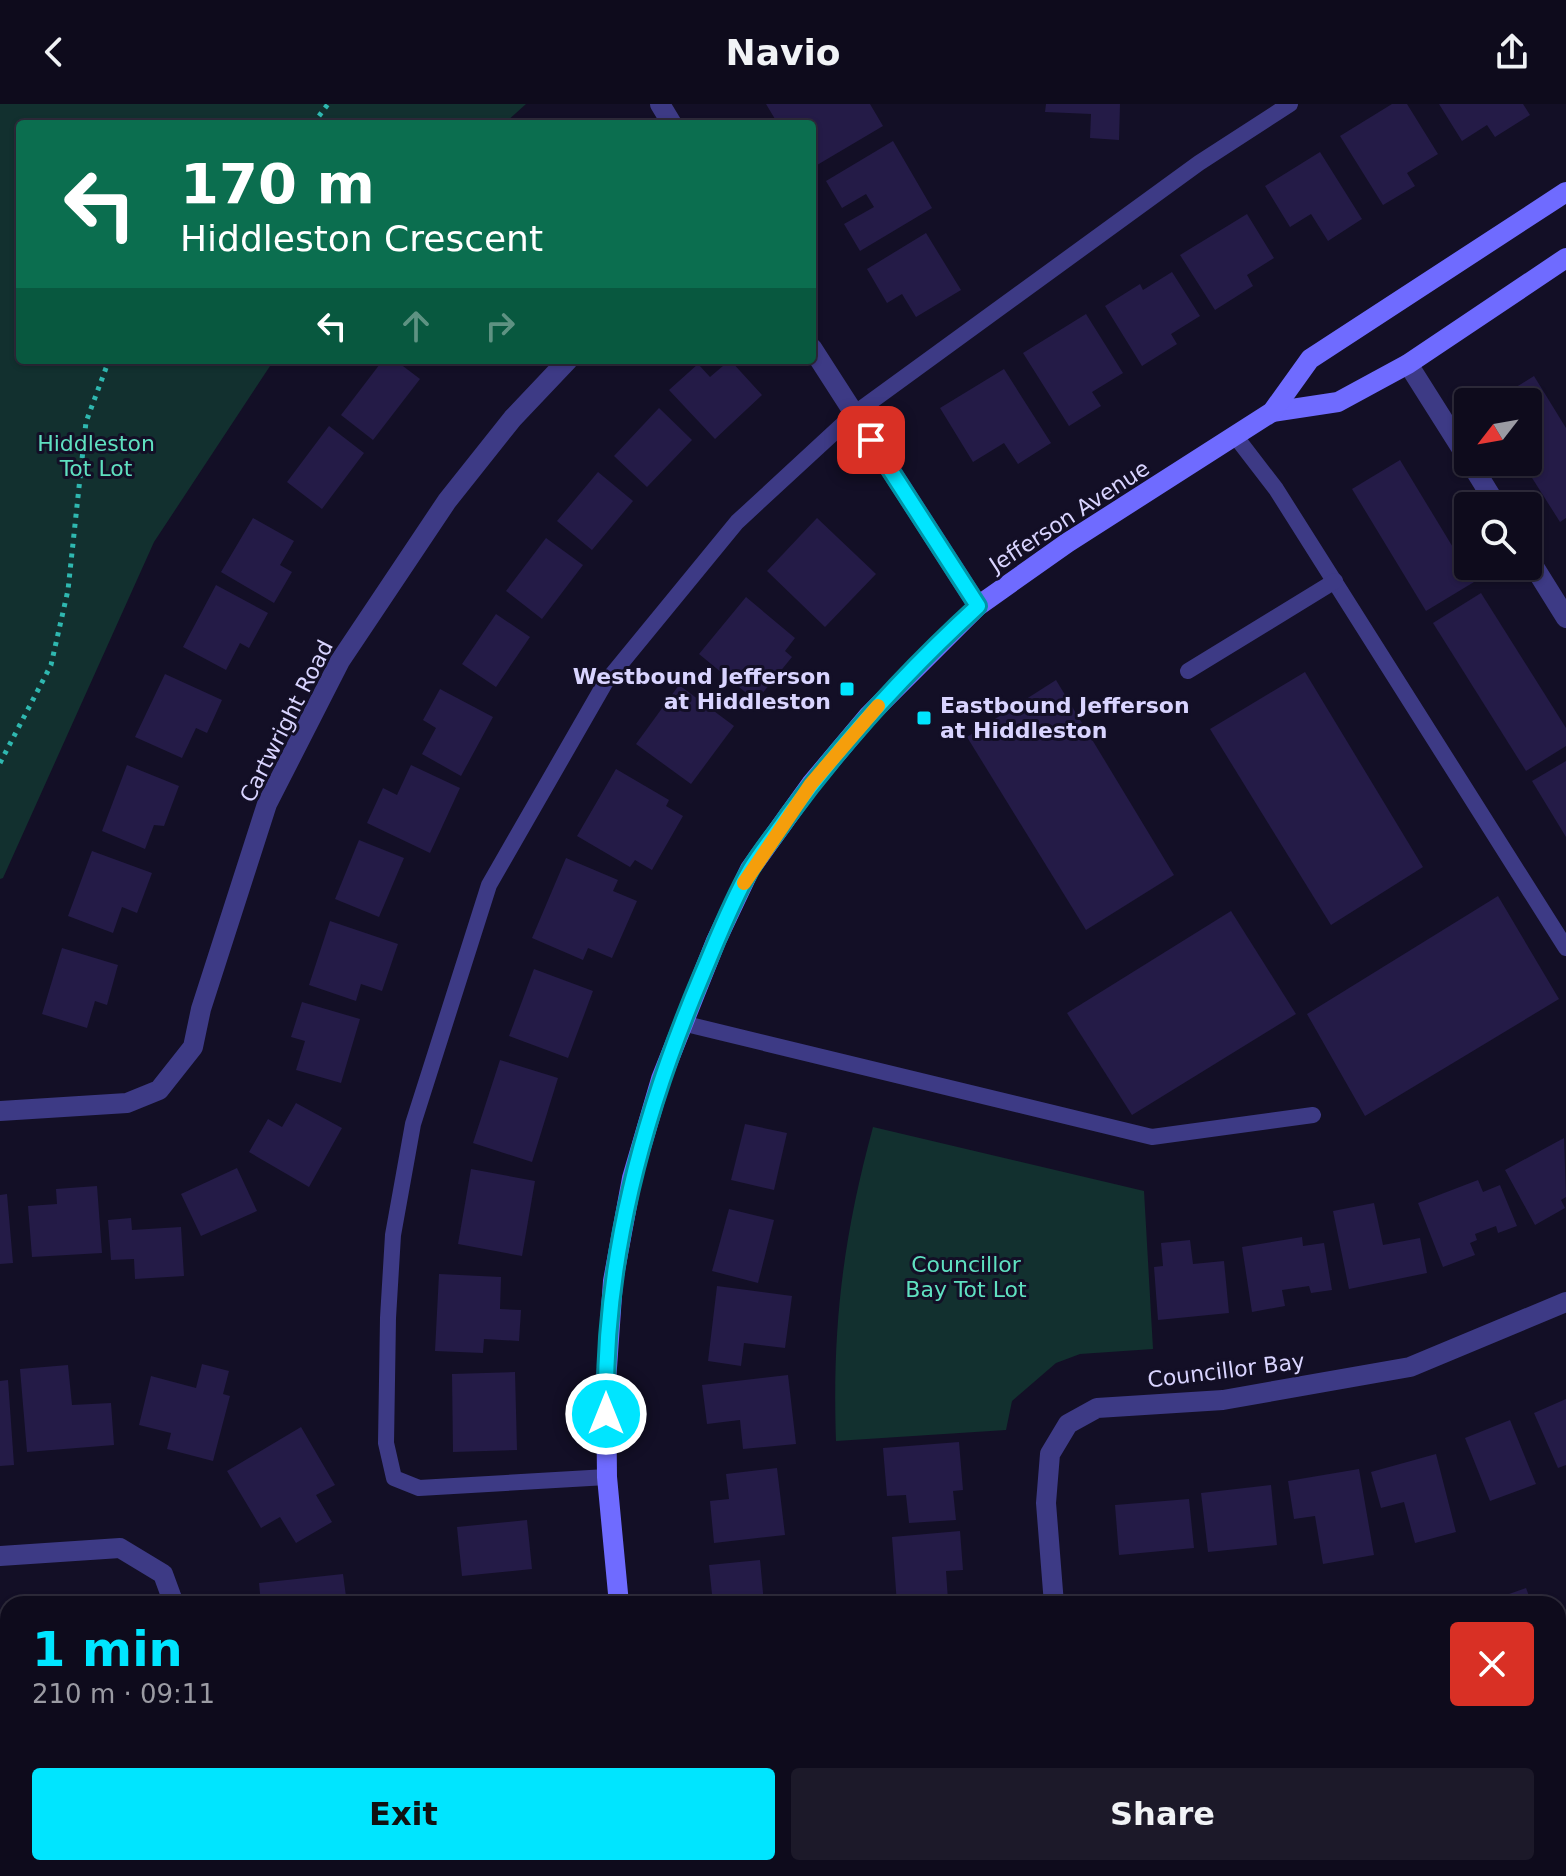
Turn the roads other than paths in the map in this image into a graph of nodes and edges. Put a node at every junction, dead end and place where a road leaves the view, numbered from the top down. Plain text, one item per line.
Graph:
1 (1290, 104) edge
2 (1566, 192) edge
3 (1566, 258) edge
4 (816, 354) edge
5 (564, 364) edge
6 (1408, 364) junction
7 (1272, 412) junction
8 (854, 414) junction
9 (1236, 437) junction
10 (1454, 437) edge
11 (1542, 579) edge
12 (1335, 581) junction
13 (978, 606) junction
14 (1566, 618) edge
15 (1188, 671) dead end
16 (1566, 948) edge
17 (682, 1023) junction
18 (0, 1111) edge
19 (1313, 1115) dead end
20 (1566, 1302) edge
21 (607, 1477) junction
22 (0, 1556) edge
23 (171, 1596) edge
24 (618, 1596) edge
25 (1053, 1596) edge

1 - 8 lane
2 - 7 street, Jefferson Avenue
3 - 6 street, Jefferson Avenue
4 - 8 street
5 - 18 street, Cartwright Road
6 - 7 street, Jefferson Avenue
6 - 10 street
7 - 9 street, Jefferson Avenue
8 - 13 street
8 - 21 lane
9 - 12 lane
9 - 13 street, Jefferson Avenue
11 - 14 street
12 - 15 lane
12 - 16 lane
13 - 17 street, Jefferson Avenue
17 - 19 lane
17 - 21 street, Jefferson Avenue
20 - 25 street, Councillor Bay
21 - 24 street, Jefferson Avenue
22 - 23 street

